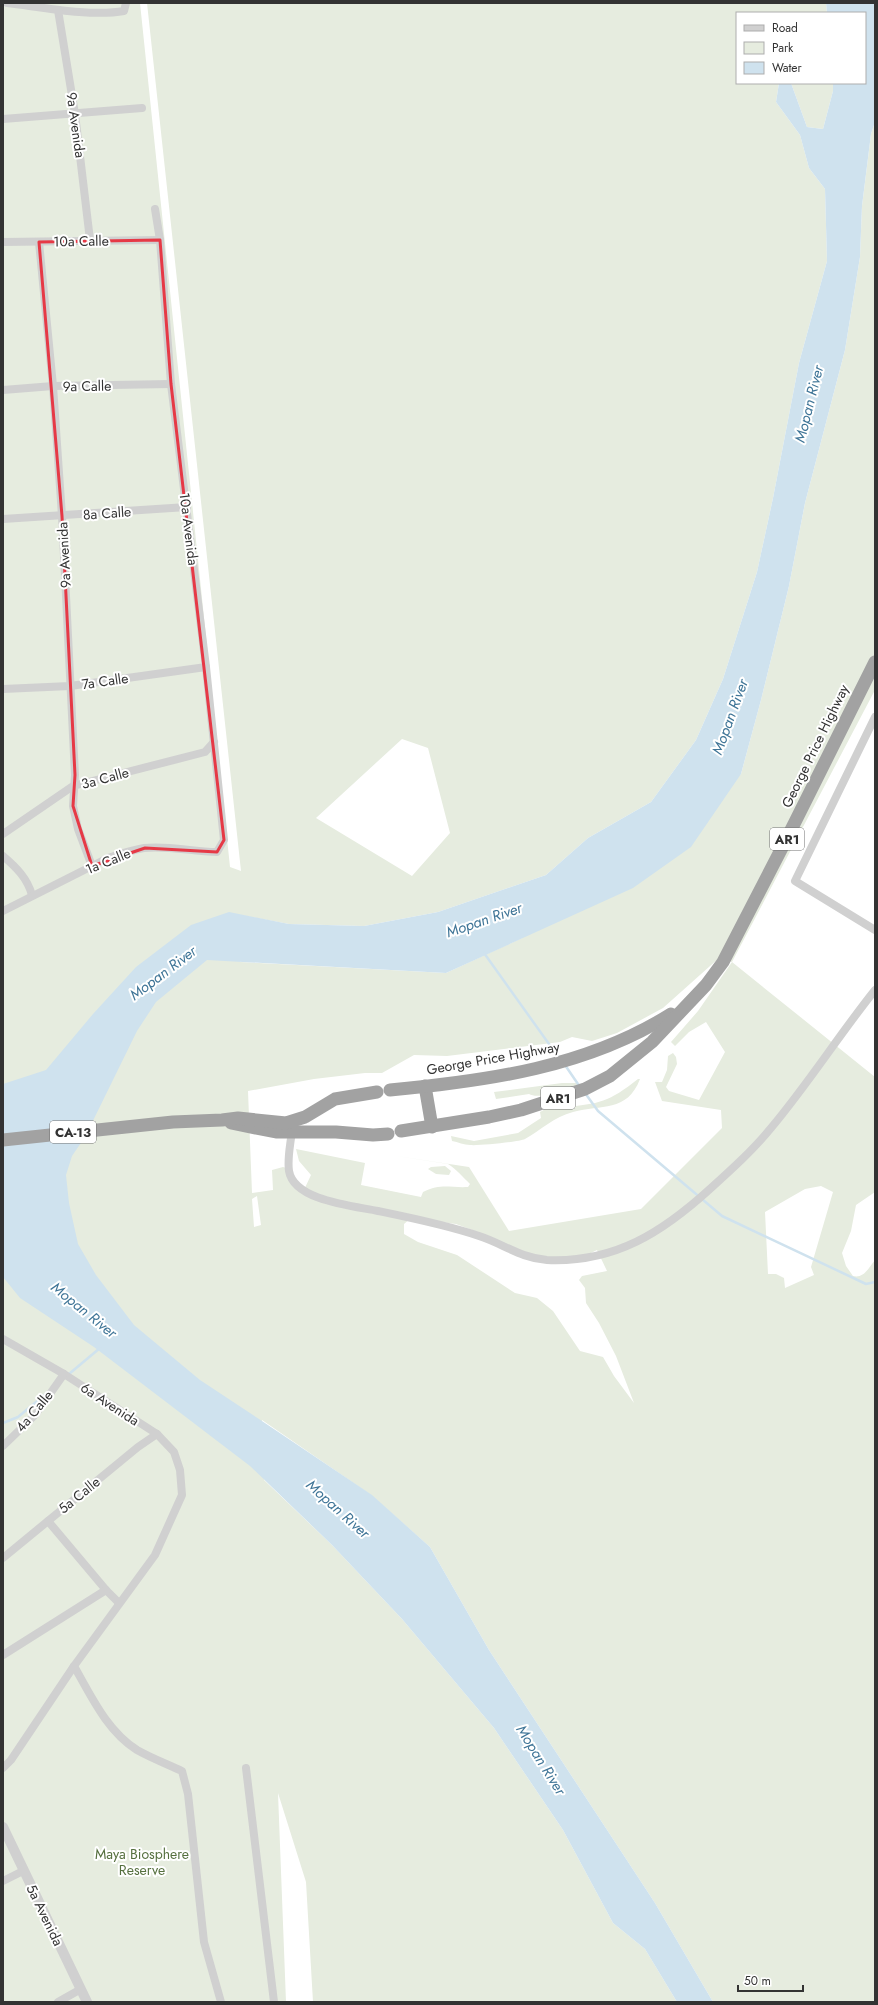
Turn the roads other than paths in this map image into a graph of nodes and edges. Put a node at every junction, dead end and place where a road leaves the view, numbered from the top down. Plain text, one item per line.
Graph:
1 (7, 3) edge
2 (125, 7) edge
3 (58, 10) junction
4 (142, 108) dead end
5 (75, 114) junction
6 (3, 119) edge
7 (155, 209) dead end
8 (90, 240) junction
9 (160, 240) junction
10 (3, 242) edge
11 (39, 242) junction
12 (171, 384) junction
13 (53, 386) junction
14 (3, 390) edge
15 (187, 507) junction
16 (62, 516) junction
17 (3, 519) edge
18 (875, 662) edge
19 (206, 667) junction
20 (70, 686) junction
21 (3, 689) edge
22 (875, 718) edge
23 (214, 742) junction
24 (73, 786) junction
25 (3, 834) edge
26 (221, 848) joint
27 (3, 856) edge
28 (92, 866) junction
29 (32, 895) junction
30 (3, 912) edge
31 (875, 930) edge
32 (875, 990) edge
33 (685, 1005) junction
34 (425, 1086) junction
35 (390, 1090) dead end
36 (377, 1092) dead end
37 (292, 1127) junction
38 (432, 1127) junction
39 (401, 1131) dead end
40 (388, 1134) dead end
41 (3, 1140) edge
42 (3, 1339) edge
43 (64, 1374) junction
44 (157, 1434) junction
45 (3, 1446) edge
46 (48, 1520) junction
47 (3, 1558) edge
48 (106, 1590) junction
49 (119, 1603) junction
50 (3, 1655) edge
51 (74, 1666) junction
52 (3, 1768) edge
53 (246, 1768) dead end
54 (3, 1827) edge
55 (23, 1871) junction
56 (3, 1881) edge
57 (81, 1989) junction
58 (58, 2002) edge
59 (88, 2002) edge
60 (221, 2002) edge
61 (274, 2002) edge

1 - 3 street
2 - 3 street
3 - 5 street, 9a Avenida
4 - 5 street
5 - 6 street
5 - 8 street, 9a Avenida
7 - 9 street, 10a Avenida
8 - 9 street, 10a Calle
8 - 11 street, 10a Calle
9 - 12 street, 10a Avenida
10 - 11 street, 10a Calle
11 - 13 street, 9a Avenida
12 - 13 street, 9a Calle
12 - 15 street, 10a Avenida
13 - 14 street, 9a Calle
13 - 16 street, 9a Avenida
15 - 16 street, 8a Calle
15 - 19 street, 10a Avenida
16 - 17 street, 8a Calle
16 - 20 street, 9a Avenida
18 - 33 highway, George Price Highway / AR1
19 - 20 street, 7a Calle
19 - 23 street, 10a Avenida
20 - 21 street, 7a Calle
20 - 24 street, 9a Avenida
22 - 31 street
23 - 24 street, 3a Calle
23 - 26 street, 10a Avenida
24 - 25 street, 3a Calle
24 - 28 street, 9a Avenida
26 - 28 street, 1a Calle
27 - 29 street
28 - 29 street, 1a Calle
29 - 30 street, 1a Calle
32 - 37 street
33 - 34 highway, George Price Highway / AR1
33 - 38 highway, George Price Highway / AR1
34 - 35 highway, George Price Highway / AR1
34 - 38 highway
36 - 37 highway
37 - 40 highway
37 - 41 highway, CA-13
38 - 39 highway, George Price Highway / AR1
42 - 43 street, 6a Avenida
43 - 44 street, 6a Avenida
43 - 45 street, 4a Calle
44 - 46 street, 5a Calle
44 - 49 street, 6a Avenida
46 - 47 street, 5a Calle
46 - 48 street
48 - 49 street
48 - 50 street
49 - 51 street
51 - 52 street
51 - 60 street
53 - 61 street
54 - 55 street, 5a Avenida
55 - 56 street
55 - 57 street, 5a Avenida
57 - 58 street
57 - 59 street, 5a Avenida

